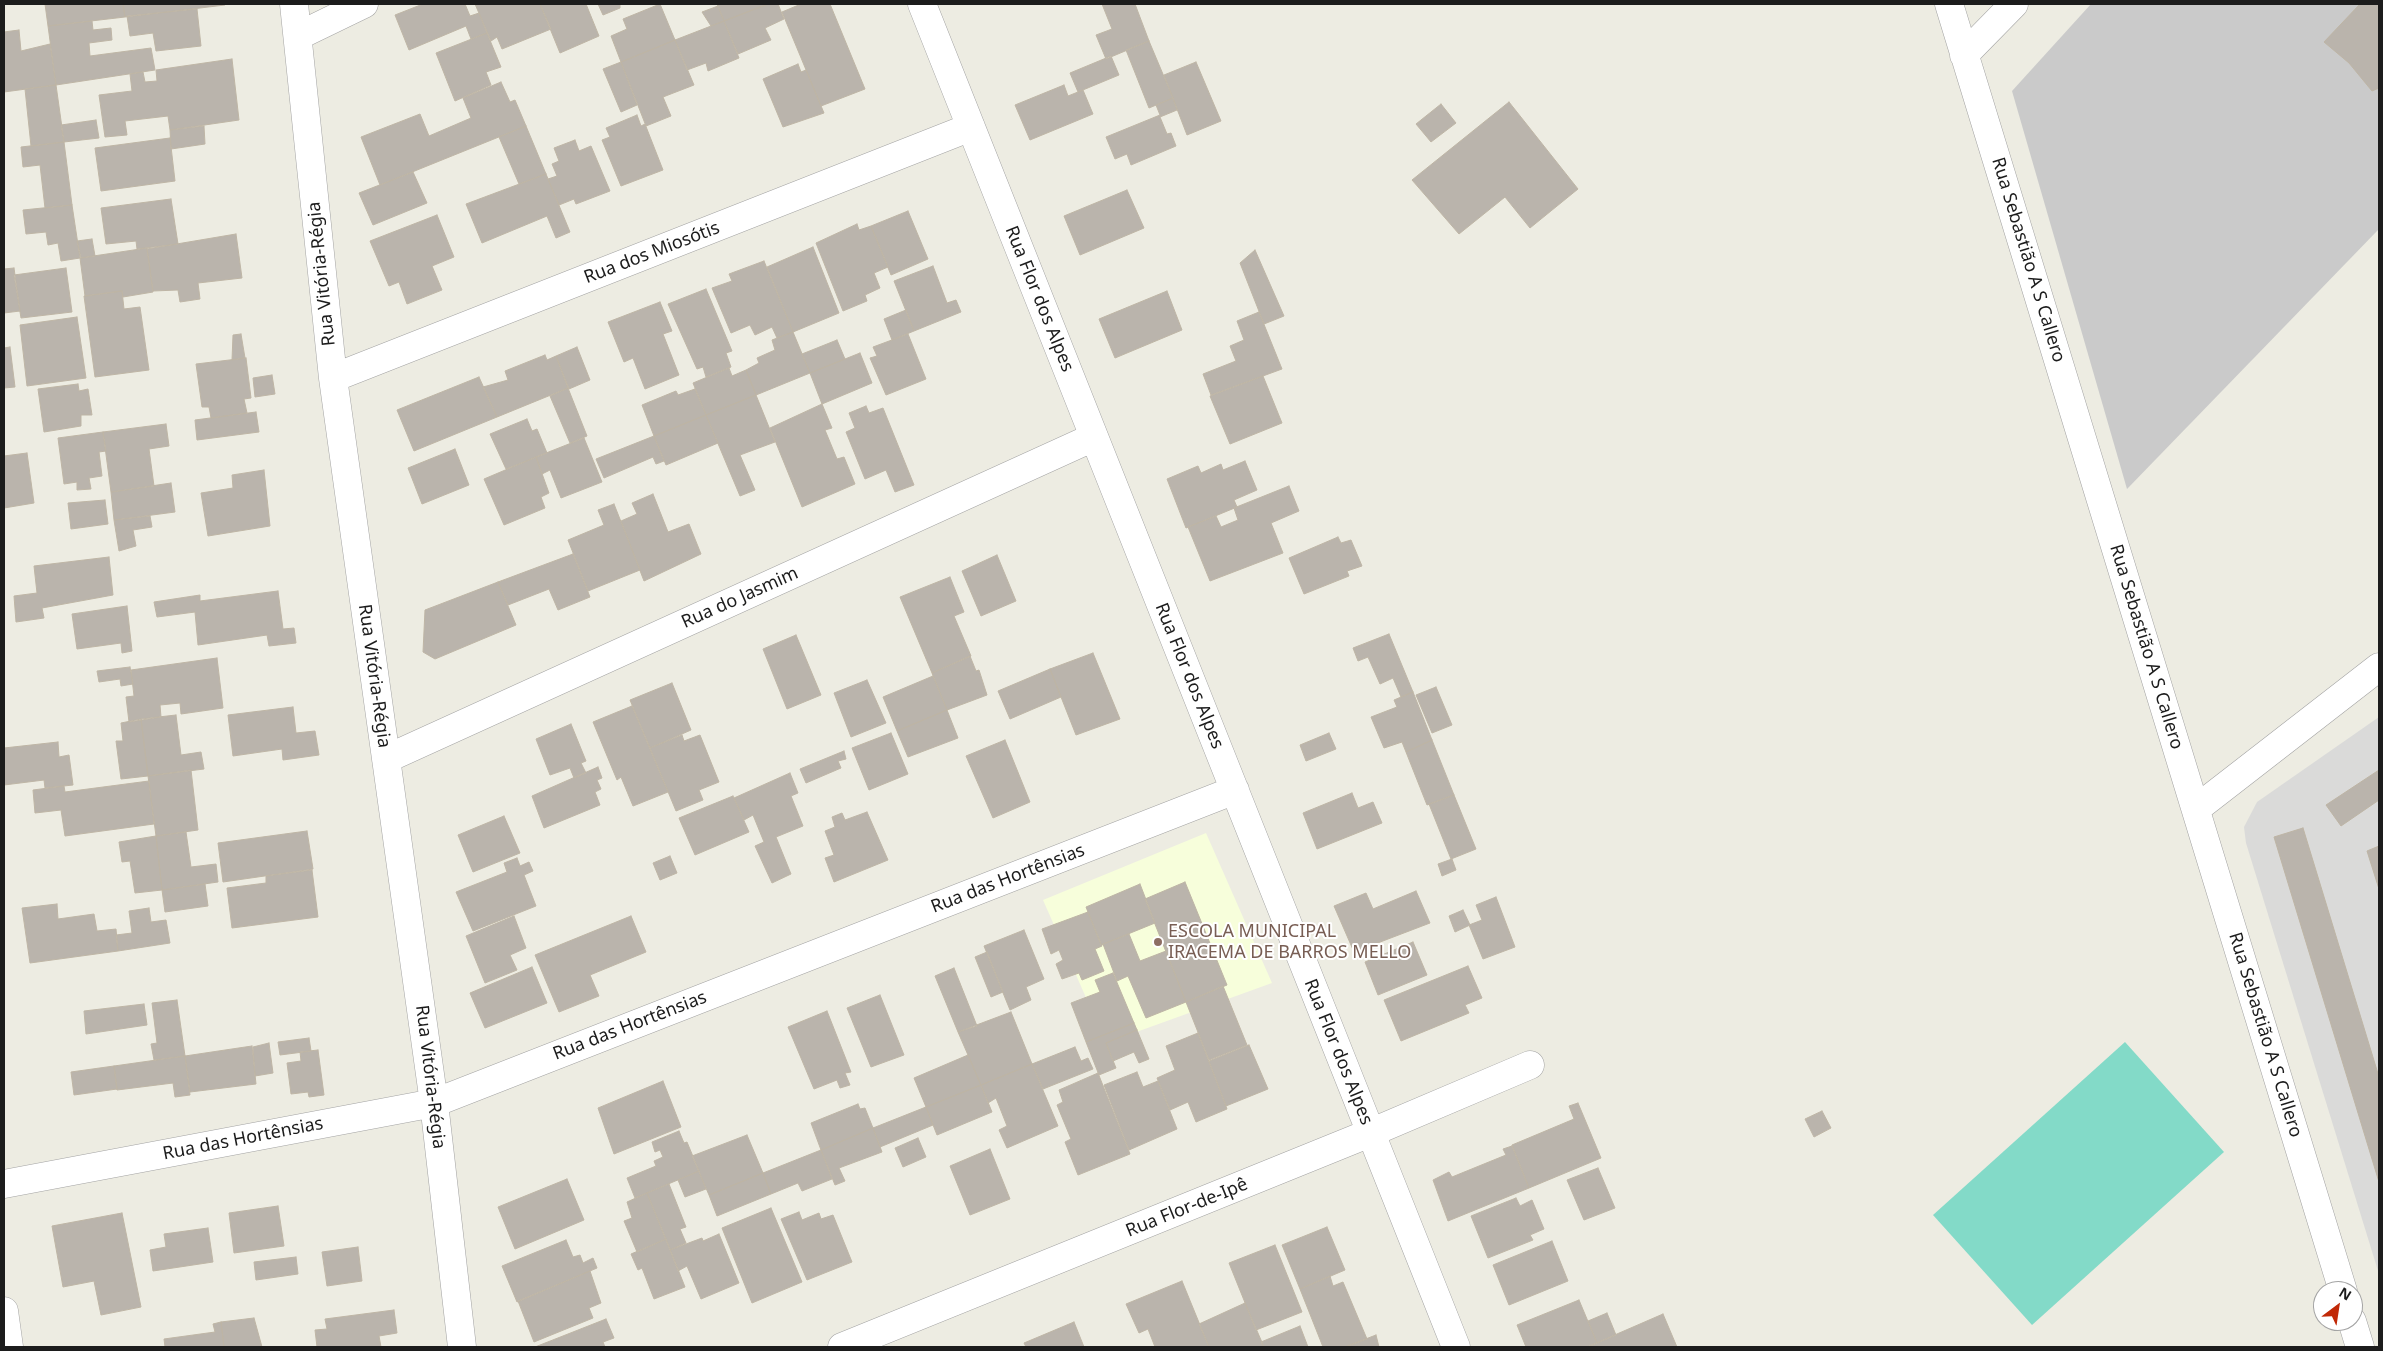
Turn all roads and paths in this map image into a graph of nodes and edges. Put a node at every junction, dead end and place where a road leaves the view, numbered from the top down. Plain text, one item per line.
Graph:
1 (294, 4) edge
2 (364, 4) edge
3 (922, 4) edge
4 (1949, 4) edge
5 (2014, 4) edge
6 (298, 36) junction
7 (1964, 55) junction
8 (971, 127) junction
9 (333, 378) junction
10 (1094, 437) junction
11 (2379, 667) edge
12 (386, 759) junction
13 (1234, 790) junction
14 (2196, 809) junction
15 (1530, 1065) dead end
16 (434, 1102) junction
17 (1370, 1133) junction
18 (4, 1184) edge
19 (2340, 1281) edge
20 (4, 1311) edge
21 (2355, 1331) edge
22 (9, 1347) edge
23 (462, 1347) edge
24 (842, 1347) edge
25 (1456, 1347) edge
26 (2360, 1347) edge

1 - 6 street, Rua Vitória-Régia
2 - 6 street
3 - 8 street, Rua Flor dos Alpes
4 - 7 street, Rua Sebastião A S Callero
5 - 7 street
6 - 9 street, Rua Vitória-Régia
7 - 14 street, Rua Sebastião A S Callero
8 - 9 street, Rua dos Miosótis
8 - 10 street, Rua Flor dos Alpes
9 - 12 street, Rua Vitória-Régia
10 - 12 street, Rua do Jasmim
10 - 13 street, Rua Flor dos Alpes
11 - 14 street
12 - 16 street, Rua Vitória-Régia
13 - 16 street, Rua das Hortênsias
13 - 17 street, Rua Flor dos Alpes
14 - 19 street, Rua Sebastião A S Callero
15 - 17 street, Rua Flor-de-Ipê
16 - 18 street, Rua das Hortênsias
16 - 23 street, Rua Vitória-Régia
17 - 24 street, Rua Flor-de-Ipê
17 - 25 street, Rua Flor dos Alpes
20 - 22 street
21 - 26 street

